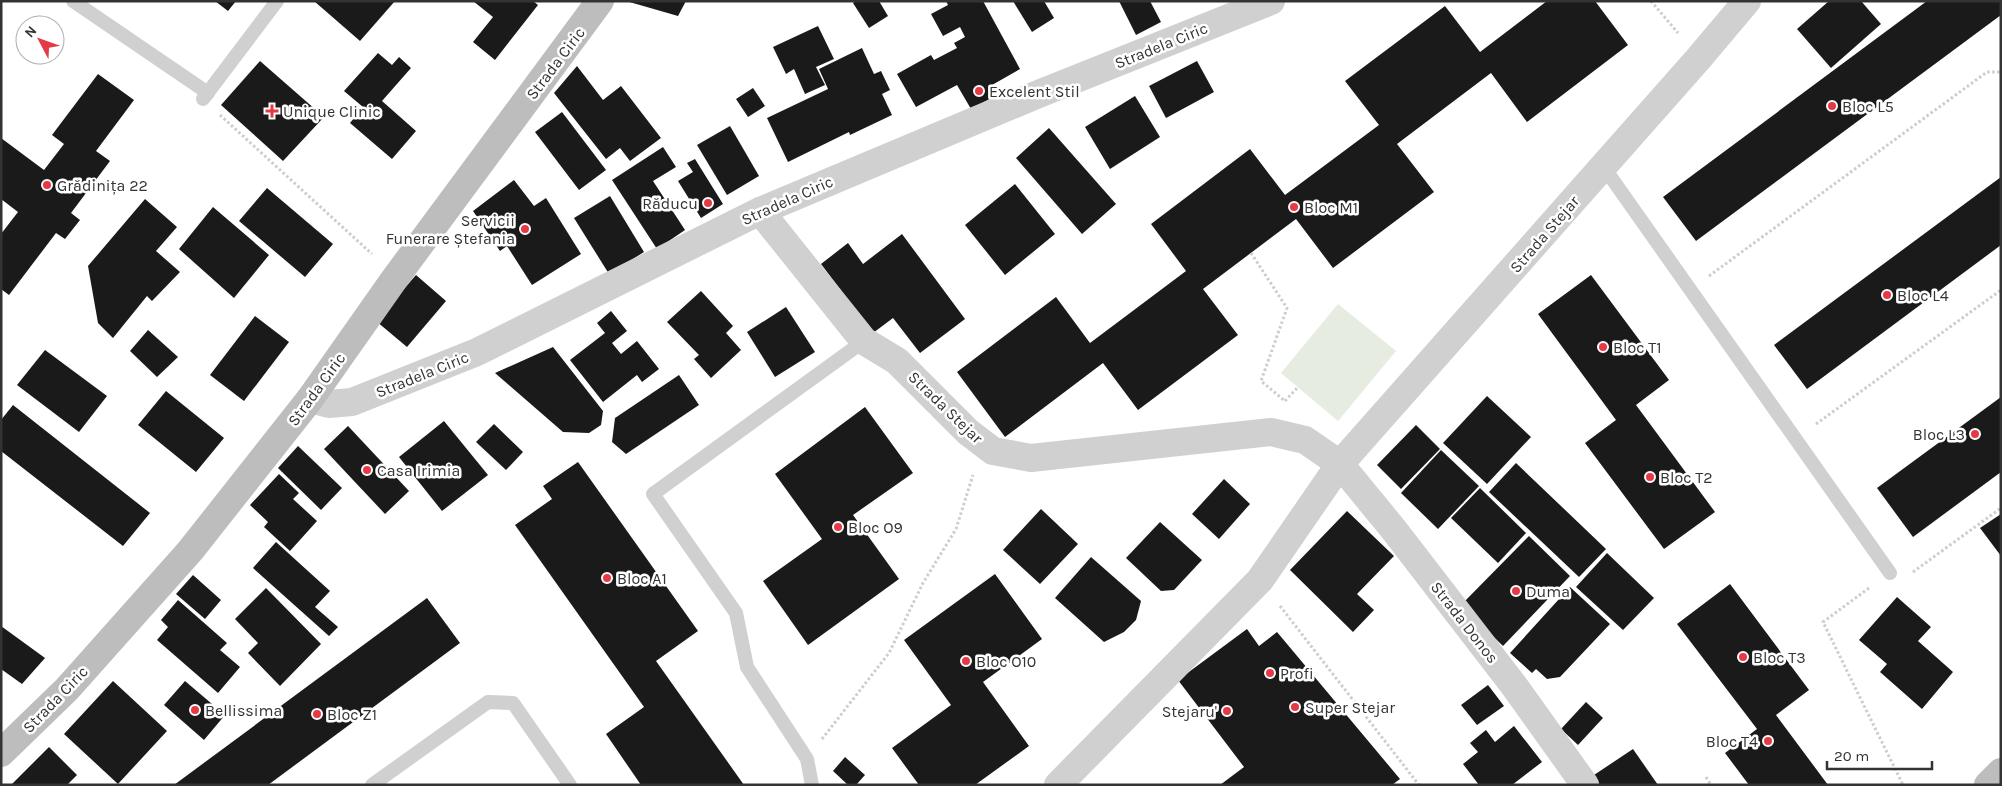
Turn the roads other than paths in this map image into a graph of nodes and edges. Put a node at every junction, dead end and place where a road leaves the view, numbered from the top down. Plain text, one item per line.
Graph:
1 (73, 1) edge
2 (277, 1) edge
3 (600, 1) edge
4 (1271, 1) edge
5 (1747, 1) edge
6 (1604, 166) junction
7 (760, 211) junction
8 (864, 341) junction
9 (310, 399) junction
10 (1340, 464) junction
11 (1890, 573) road end
12 (1, 752) edge
13 (2001, 772) edge
14 (372, 785) edge
15 (570, 785) edge
16 (812, 785) edge
17 (1058, 785) edge
18 (1585, 785) edge
19 (1988, 785) edge

1 - 2 lane
3 - 9 street, Strada Ciric
4 - 7 street, Stradela Ciric
5 - 6 street, Strada Stejar
6 - 10 street, Strada Stejar
6 - 11 lane
7 - 8 street, Strada Stejar
7 - 9 street, Stradela Ciric
8 - 10 street, Strada Stejar
8 - 16 lane
9 - 12 street, Strada Ciric
10 - 17 street, Strada Stejar
10 - 18 street, Strada Donos
13 - 19 street
14 - 15 lane

